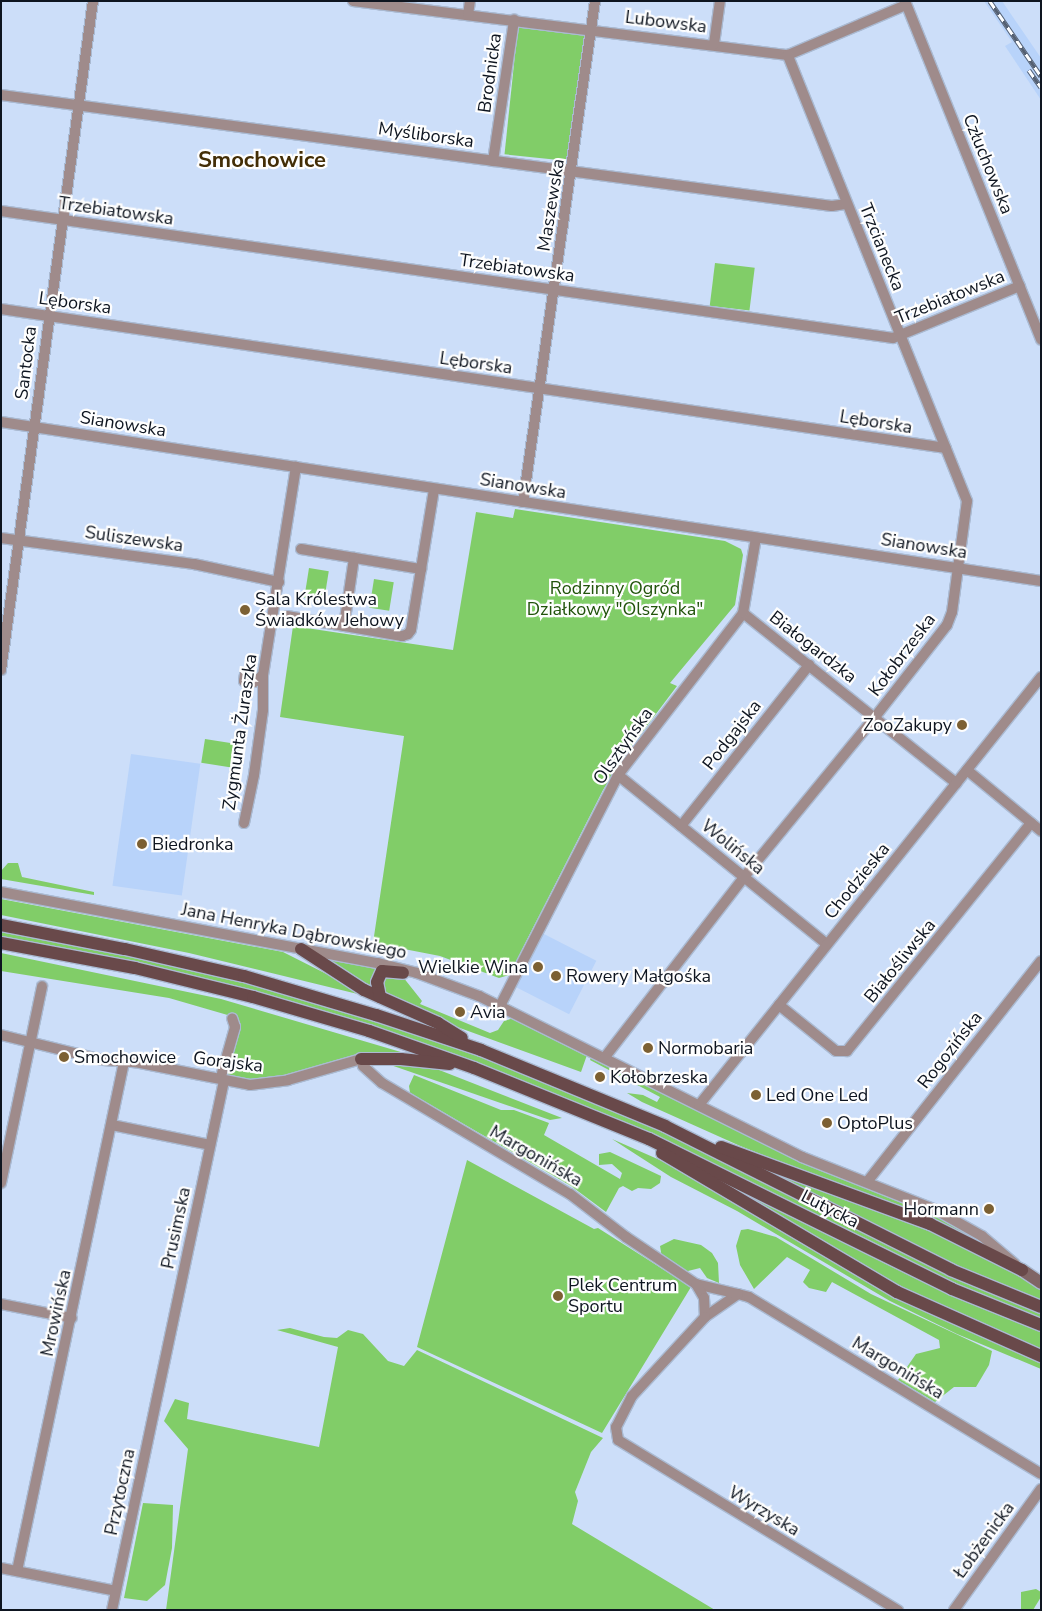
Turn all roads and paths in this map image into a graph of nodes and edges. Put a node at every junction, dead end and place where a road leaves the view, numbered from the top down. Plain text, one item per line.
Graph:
1 (93, 1) edge
2 (353, 1) edge
3 (470, 1) edge
4 (596, 1) edge
5 (720, 1) edge
6 (905, 3) edge
7 (468, 15) junction
8 (514, 20) junction
9 (592, 30) junction
10 (714, 44) junction
11 (788, 54) junction
12 (1, 95) edge
13 (78, 106) junction
14 (493, 161) junction
15 (573, 171) junction
16 (847, 204) junction
17 (1, 211) edge
18 (61, 220) junction
19 (1020, 286) junction
20 (554, 290) junction
21 (1, 309) edge
22 (49, 316) junction
23 (900, 335) junction
24 (1041, 340) edge
25 (540, 388) junction
26 (1, 422) edge
27 (34, 427) junction
28 (946, 448) junction
29 (296, 467) junction
30 (434, 488) junction
31 (523, 502) junction
32 (1, 538) edge
33 (20, 538) junction
34 (756, 538) junction
35 (301, 549) dead end
36 (354, 558) junction
37 (958, 567) junction
38 (421, 569) junction
39 (1041, 581) edge
40 (279, 582) junction
41 (743, 613) junction
42 (286, 616) dead end
43 (344, 626) junction
44 (3, 647) edge
45 (809, 665) junction
46 (1, 670) edge
47 (244, 674) dead end
48 (263, 675) junction
49 (1041, 677) edge
50 (875, 717) junction
51 (966, 770) junction
52 (618, 775) junction
53 (956, 783) junction
54 (244, 823) dead end
55 (1031, 824) junction
56 (681, 826) junction
57 (1041, 831) edge
58 (744, 877) junction
59 (1, 892) edge
60 (1, 925) edge
61 (1, 943) edge
62 (827, 944) junction
63 (301, 949) junction
64 (1041, 962) edge
65 (403, 973) dead end
66 (42, 986) dead end
67 (380, 997) junction
68 (501, 1004) junction
69 (779, 1005) junction
70 (232, 1018) dead end
71 (1, 1035) edge
72 (31, 1042) junction
73 (481, 1050) junction
74 (605, 1056) junction
75 (361, 1058) junction
76 (124, 1062) junction
77 (474, 1068) junction
78 (223, 1077) junction
79 (699, 1105) junction
80 (605, 1119) junction
81 (112, 1125) junction
82 (690, 1138) junction
83 (210, 1144) junction
84 (867, 1182) junction
85 (1, 1183) edge
86 (1022, 1270) junction
87 (1041, 1283) edge
88 (696, 1284) junction
89 (738, 1294) junction
90 (1, 1304) edge
91 (1041, 1306) edge
92 (705, 1317) junction
93 (72, 1318) junction
94 (1041, 1325) edge
95 (1041, 1356) edge
96 (160, 1381) joint
97 (1041, 1474) edge
98 (1041, 1489) edge
99 (1, 1568) edge
100 (16, 1571) junction
101 (116, 1591) junction
102 (112, 1610) edge
103 (898, 1610) edge
104 (954, 1610) edge

1 - 13 street, Santocka
2 - 7 street, Lubowska
3 - 7 street
4 - 9 street, Maszewska
5 - 10 street
6 - 11 street
6 - 19 street, Człuchowska
7 - 8 street, Lubowska
8 - 9 street, Lubowska
8 - 14 street, Brodnicka
9 - 10 street, Lubowska
9 - 15 street, Maszewska
10 - 11 street, Lubowska
11 - 16 street, Trzcianecka
12 - 13 street, Myśliborska
13 - 14 street, Myśliborska
13 - 18 street, Santocka
14 - 15 street, Myśliborska
15 - 16 street, Myśliborska
15 - 20 street, Maszewska
16 - 23 street, Trzcianecka
17 - 18 street, Trzebiatowska
18 - 20 street, Trzebiatowska
18 - 22 street, Santocka
19 - 23 street, Trzebiatowska
19 - 24 street, Człuchowska
20 - 23 street, Trzebiatowska
20 - 25 street, Maszewska
21 - 22 street, Lęborska
22 - 25 street, Lęborska
22 - 27 street, Santocka
23 - 28 street, Trzcianecka
25 - 28 street, Lęborska
25 - 31 street, Maszewska
26 - 27 street, Sianowska
27 - 29 street, Sianowska
27 - 33 street, Santocka
28 - 37 street, Trzcianecka
29 - 30 street, Sianowska
29 - 40 street, Zygmunta Żuraszka
30 - 31 street, Sianowska
30 - 38 street
31 - 34 street, Sianowska
32 - 33 street, Suliszewska
33 - 40 street, Suliszewska
33 - 44 street, Santocka
34 - 37 street, Sianowska
34 - 41 street, Olsztyńska
35 - 36 street
36 - 38 street
36 - 43 street
37 - 39 street, Sianowska
37 - 50 street, Kołobrzeska
38 - 43 street
40 - 48 street, Zygmunta Żuraszka
41 - 45 street, Białogardzka
41 - 52 street, Olsztyńska
42 - 43 street
44 - 46 street, Santocka
45 - 50 street, Białogardzka
45 - 56 street, Podgajska
47 - 48 street
48 - 54 street, Zygmunta Żuraszka
49 - 51 street, Chodzieska
50 - 53 street, Białogardzka
50 - 58 street, Kołobrzeska
51 - 53 street, Chodzieska
51 - 55 street
52 - 56 street, Wolińska
52 - 68 street, Olsztyńska
53 - 62 street, Chodzieska
55 - 57 street
55 - 69 street, Białośliwska
56 - 58 street, Wolińska
58 - 62 street, Wolińska
58 - 74 street, Kołobrzeska
59 - 63 street, Jana Henryka Dąbrowskiego
60 - 73 main road
61 - 77 main road
62 - 69 street, Chodzieska
63 - 67 main road
63 - 68 street, Jana Henryka Dąbrowskiego
64 - 84 street, Rogozińska
65 - 67 main road
66 - 72 street
67 - 73 main road
68 - 74 street, Jana Henryka Dąbrowskiego
69 - 79 street, Chodzieska
70 - 78 street, Prusimska
71 - 72 street, Gorajska
72 - 76 street, Gorajska
72 - 85 street
73 - 82 main road
74 - 79 street, Jana Henryka Dąbrowskiego
75 - 77 main road
75 - 78 street, Gorajska
75 - 88 street, Margonińska
76 - 78 street, Gorajska
76 - 81 street, Mrowińska
77 - 80 main road
78 - 83 street, Prusimska
79 - 84 street, Jana Henryka Dąbrowskiego
80 - 94 main road, Lutycka
80 - 95 main road
81 - 83 street
81 - 93 street, Mrowińska
82 - 86 main road
82 - 91 main road, Lutycka
83 - 96 street, Prusimska
84 - 86 street, Jana Henryka Dąbrowskiego
86 - 87 main road
88 - 89 street, Margonińska
88 - 92 street
89 - 92 street
89 - 97 street, Margonińska
90 - 93 street
92 - 103 street, Wyrzyska
93 - 100 street, Mrowińska
96 - 101 street, Przytoczna
98 - 104 street, Łobżenicka
99 - 100 street
100 - 101 street
101 - 102 street, Przytoczna

